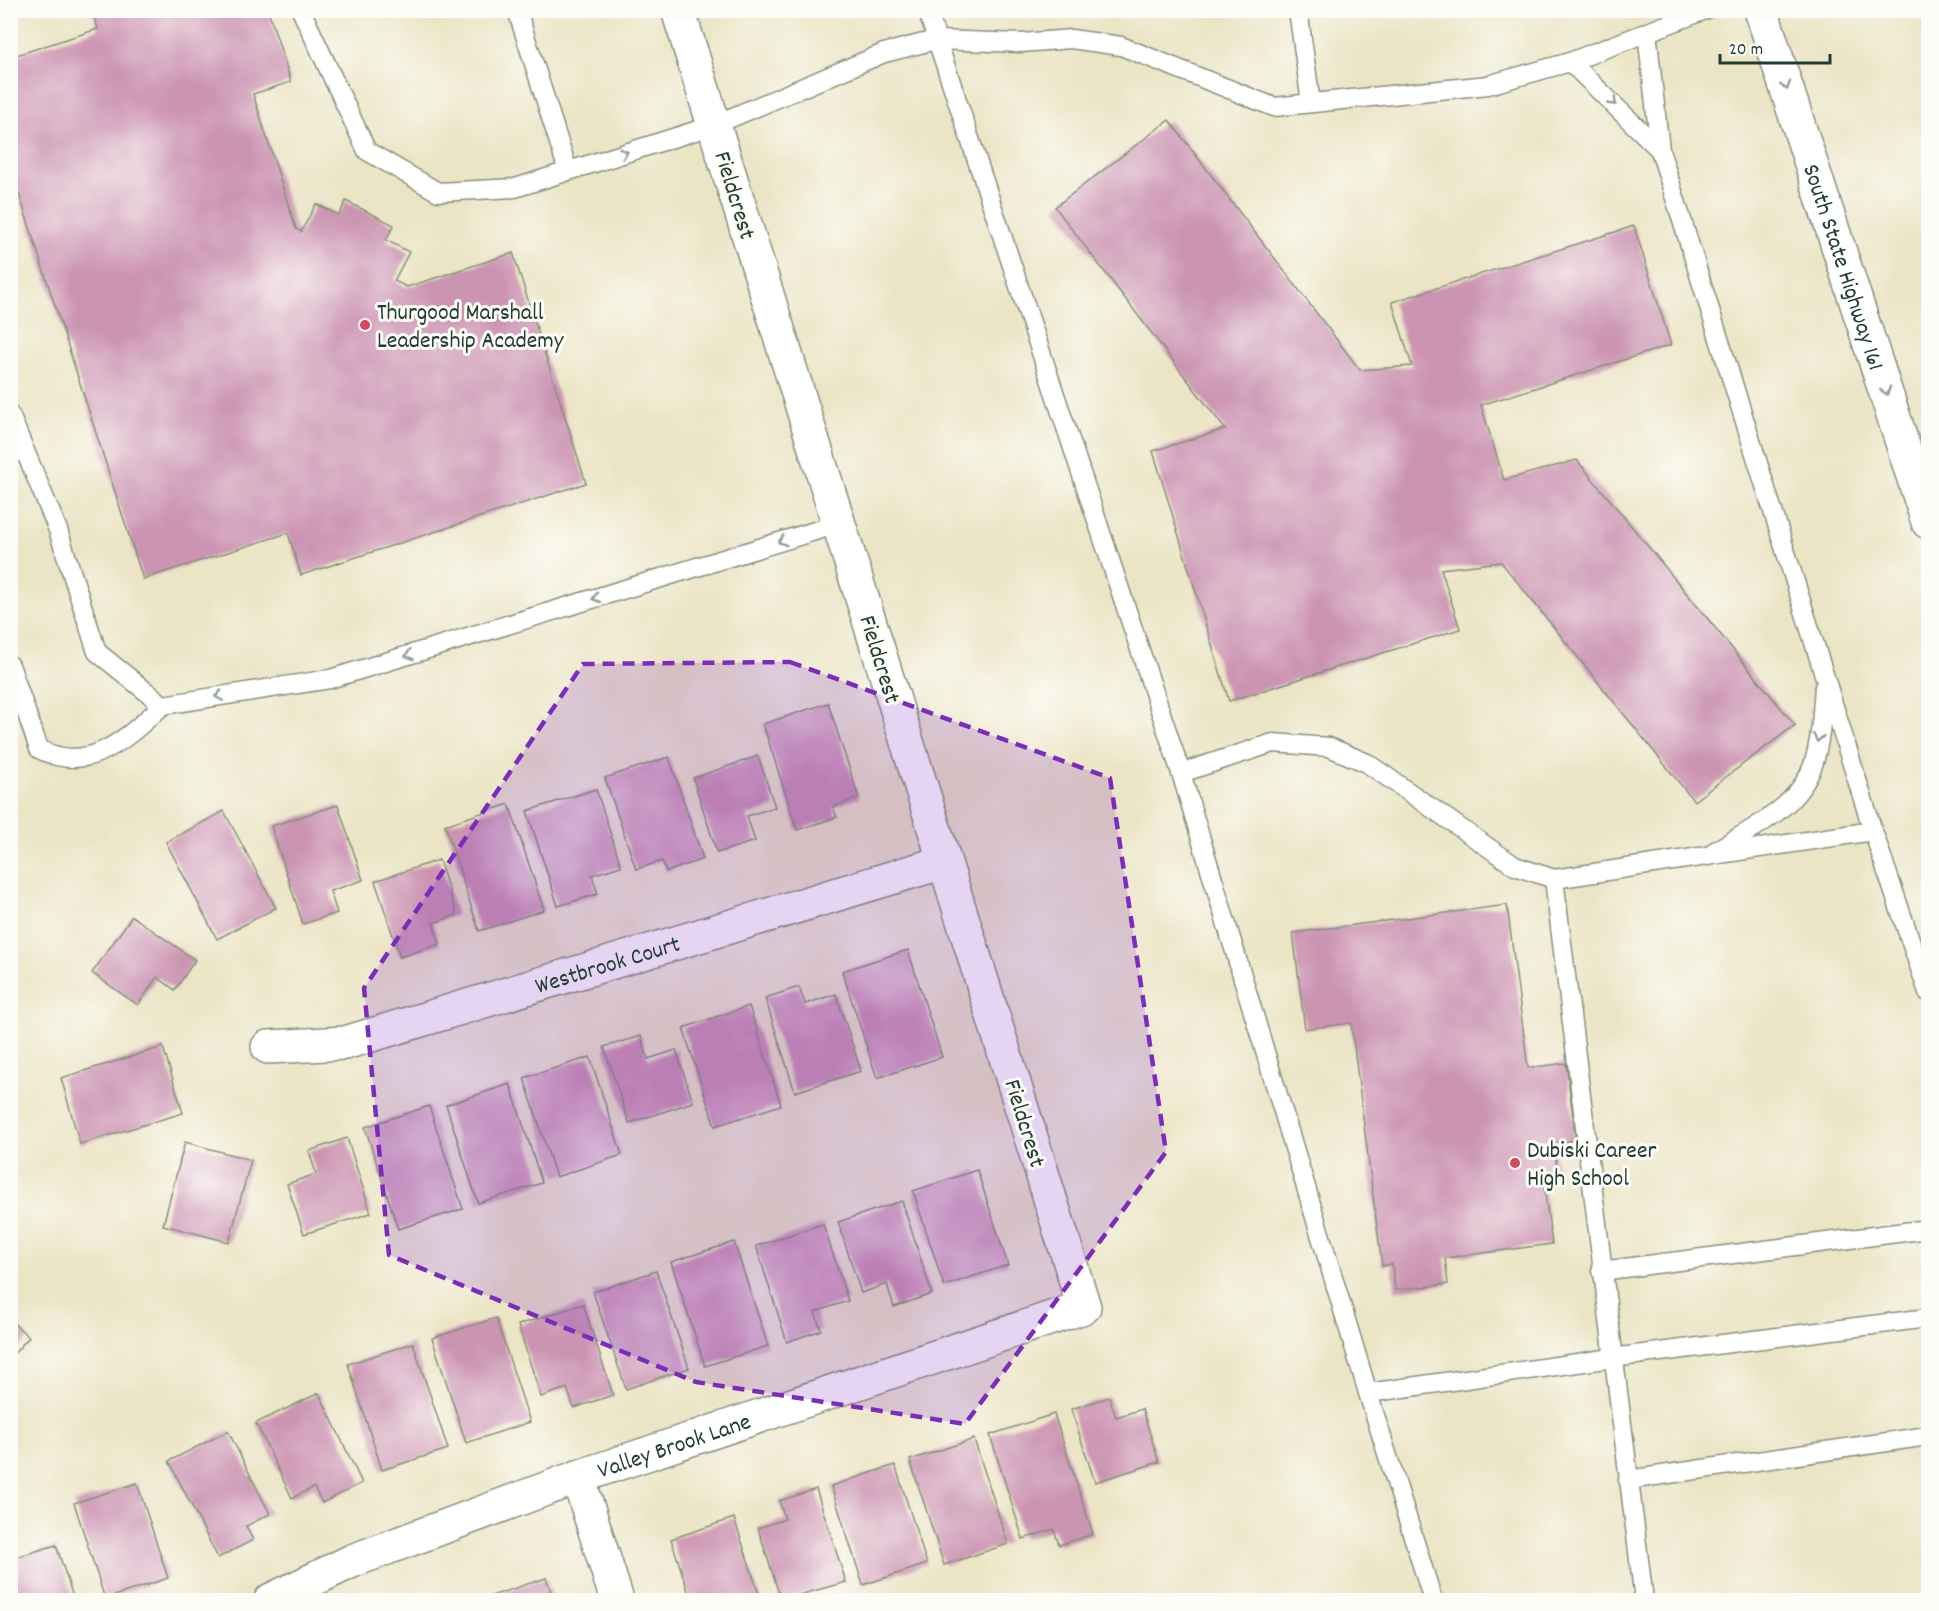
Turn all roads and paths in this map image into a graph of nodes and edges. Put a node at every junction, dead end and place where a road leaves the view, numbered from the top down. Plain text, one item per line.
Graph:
1 (301, 10) edge
2 (517, 10) edge
3 (678, 10) edge
4 (927, 10) edge
5 (1298, 10) edge
6 (1706, 10) edge
7 (1761, 10) edge
8 (1647, 32) junction
9 (936, 40) junction
10 (1570, 62) junction
11 (1311, 103) junction
12 (714, 125) junction
13 (1660, 150) junction
14 (568, 171) junction
15 (10, 415) edge
16 (1929, 522) edge
17 (838, 524) junction
18 (10, 665) edge
19 (1825, 680) junction
20 (163, 705) junction
21 (1181, 773) junction
22 (1873, 831) junction
23 (1708, 855) junction
24 (944, 862) junction
25 (1554, 879) junction
26 (1929, 992) edge
27 (268, 1047) dead end
28 (1929, 1229) edge
29 (1601, 1271) junction
30 (1084, 1307) joint
31 (1929, 1317) edge
32 (1612, 1358) junction
33 (1368, 1393) junction
34 (1929, 1436) edge
35 (578, 1477) junction
36 (1628, 1480) junction
37 (271, 1600) edge
38 (617, 1600) edge
39 (1433, 1600) edge
40 (1644, 1600) edge

1 - 14 lane
2 - 14 lane
3 - 12 street, Fieldcrest
4 - 9 lane
5 - 11 lane
6 - 8 lane
7 -> 16 street, South State Highway 161
8 - 10 lane
8 - 13 lane
9 - 11 lane
9 - 12 lane
9 - 21 lane
10 - 11 lane
10 -> 13 lane
14 -> 12 lane
12 - 17 street, Fieldcrest
13 - 19 lane
15 - 20 lane
17 -> 20 lane
17 - 24 street, Fieldcrest
18 - 20 lane
19 - 22 lane
19 -> 23 lane
21 - 25 lane
21 - 33 lane
22 - 23 lane
22 - 26 lane
23 - 25 lane
24 - 27 street, Westbrook Court
24 - 30 street, Fieldcrest
25 - 29 lane
28 - 29 lane
29 - 32 lane
30 - 35 street, Valley Brook Lane
31 - 32 lane
32 - 33 lane
32 - 36 lane
33 - 39 lane
34 - 36 lane
35 - 37 street, Valley Brook Lane
35 - 38 street
36 - 40 lane

